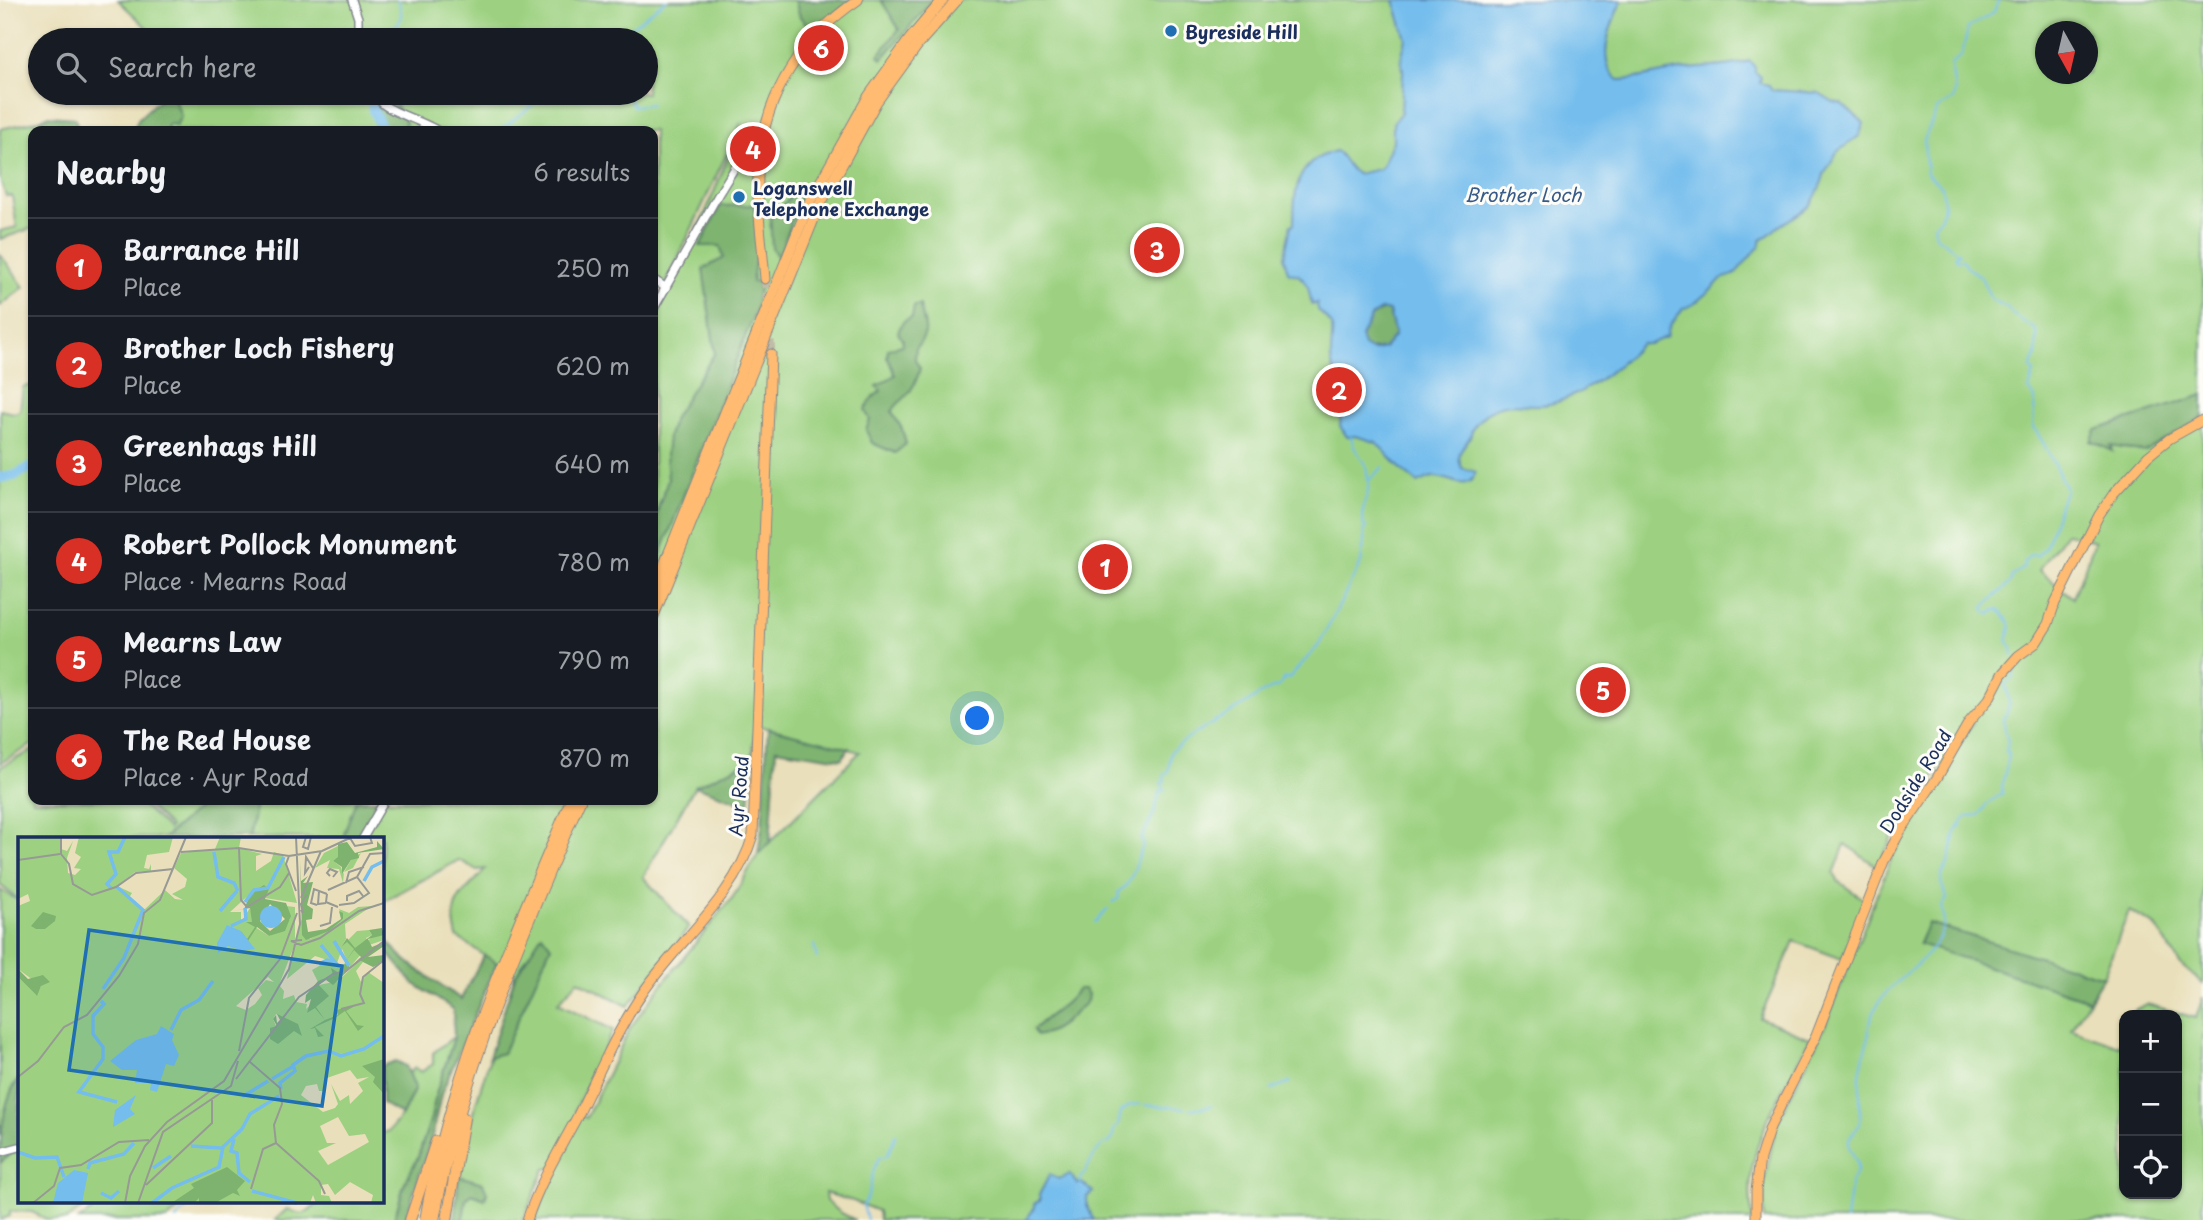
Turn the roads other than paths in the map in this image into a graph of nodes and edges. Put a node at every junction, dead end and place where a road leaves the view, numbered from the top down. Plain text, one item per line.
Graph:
1 (352, 0) edge
2 (858, 0) edge
3 (943, 0) edge
4 (957, 0) edge
5 (358, 28) edge
6 (384, 105) edge
7 (430, 126) edge
8 (764, 128) junction
9 (765, 279) tunnel mouth
10 (658, 282) edge
11 (666, 288) junction
12 (658, 302) edge
13 (771, 354) tunnel mouth
14 (2203, 420) edge
15 (658, 581) edge
16 (658, 605) edge
17 (382, 805) edge
18 (568, 805) edge
19 (578, 805) edge
20 (364, 837) edge
21 (500, 971) junction
22 (486, 1032) junction
23 (18, 1147) edge
24 (0, 1152) edge
25 (410, 1220) edge
26 (425, 1220) edge
27 (434, 1220) edge
28 (447, 1220) edge
29 (527, 1220) edge
30 (1756, 1220) edge

1 - 5 street
2 - 8 main road
3 - 15 highway
4 - 16 highway
6 - 7 street
8 - 9 main road
8 - 11 street
10 - 11 street
11 - 12 street
13 - 29 main road, Ayr Road
14 - 30 main road, Dodside Road
17 - 20 street
18 - 21 highway
19 - 22 highway
21 - 25 highway
21 - 26 highway
22 - 27 highway
22 - 28 highway
23 - 24 street

